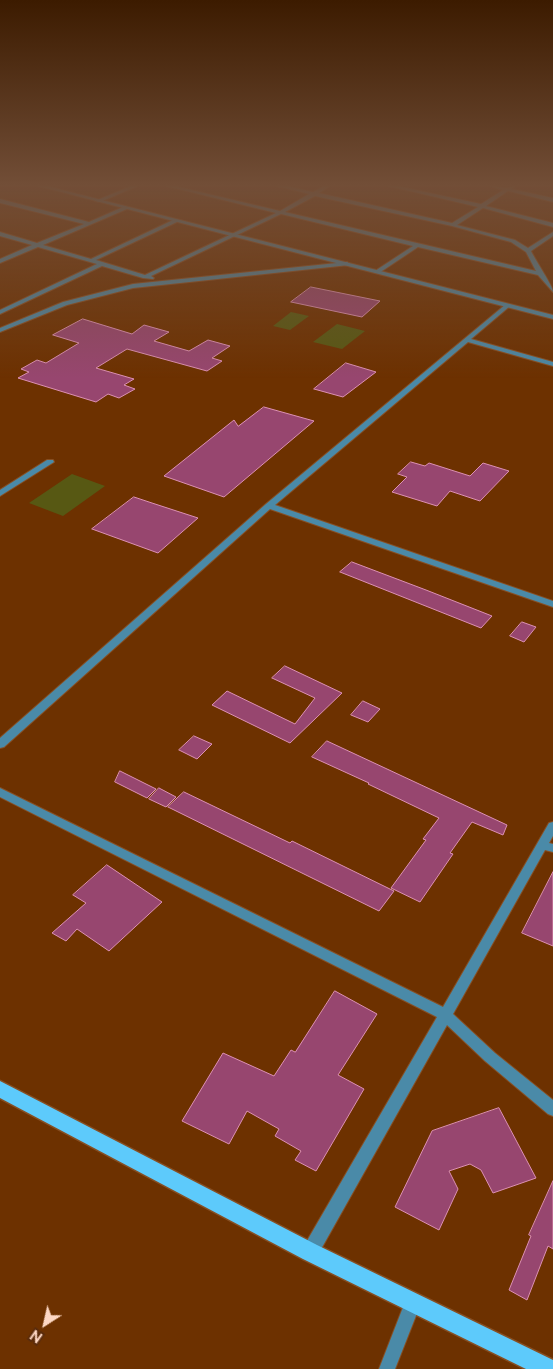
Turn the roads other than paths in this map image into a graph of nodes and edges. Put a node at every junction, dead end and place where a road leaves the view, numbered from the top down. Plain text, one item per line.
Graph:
1 (25, 250) edge
2 (52, 250) edge
3 (114, 250) edge
4 (203, 250) edge
5 (289, 250) edge
6 (411, 250) edge
7 (434, 250) edge
8 (528, 251) edge
9 (0, 261) edge
10 (90, 261) junction
11 (100, 264) junction
12 (347, 264) junction
13 (377, 272) junction
14 (540, 274) junction
15 (145, 277) junction
16 (161, 282) junction
17 (553, 290) edge
18 (507, 306) junction
19 (8, 315) edge
20 (551, 315) edge
21 (0, 330) edge
22 (466, 340) junction
23 (553, 364) edge
24 (50, 462) dead end
25 (0, 494) edge
26 (269, 506) junction
27 (553, 604) edge
28 (0, 744) edge
29 (0, 792) edge
30 (553, 826) edge
31 (548, 846) edge
32 (445, 1015) junction
33 (0, 1090) edge
34 (553, 1109) edge
35 (310, 1252) junction
36 (413, 1303) junction
37 (387, 1369) edge
38 (549, 1369) edge

1 - 9 street
2 - 10 street
3 - 10 street
4 - 15 street
5 - 12 street
6 - 13 street
7 - 14 street
8 - 14 street
10 - 11 street
11 - 15 street
11 - 19 street
12 - 13 street
12 - 16 street
13 - 18 street
14 - 17 street
15 - 16 street
16 - 19 street
18 - 20 street
18 - 22 street
19 - 21 street
22 - 23 street
22 - 26 street
24 - 25 street
26 - 27 street
26 - 28 street
29 - 32 street
30 - 31 street
31 - 32 street
32 - 34 street
32 - 35 street
33 - 35 main road
35 - 36 main road
36 - 37 street
36 - 38 main road

